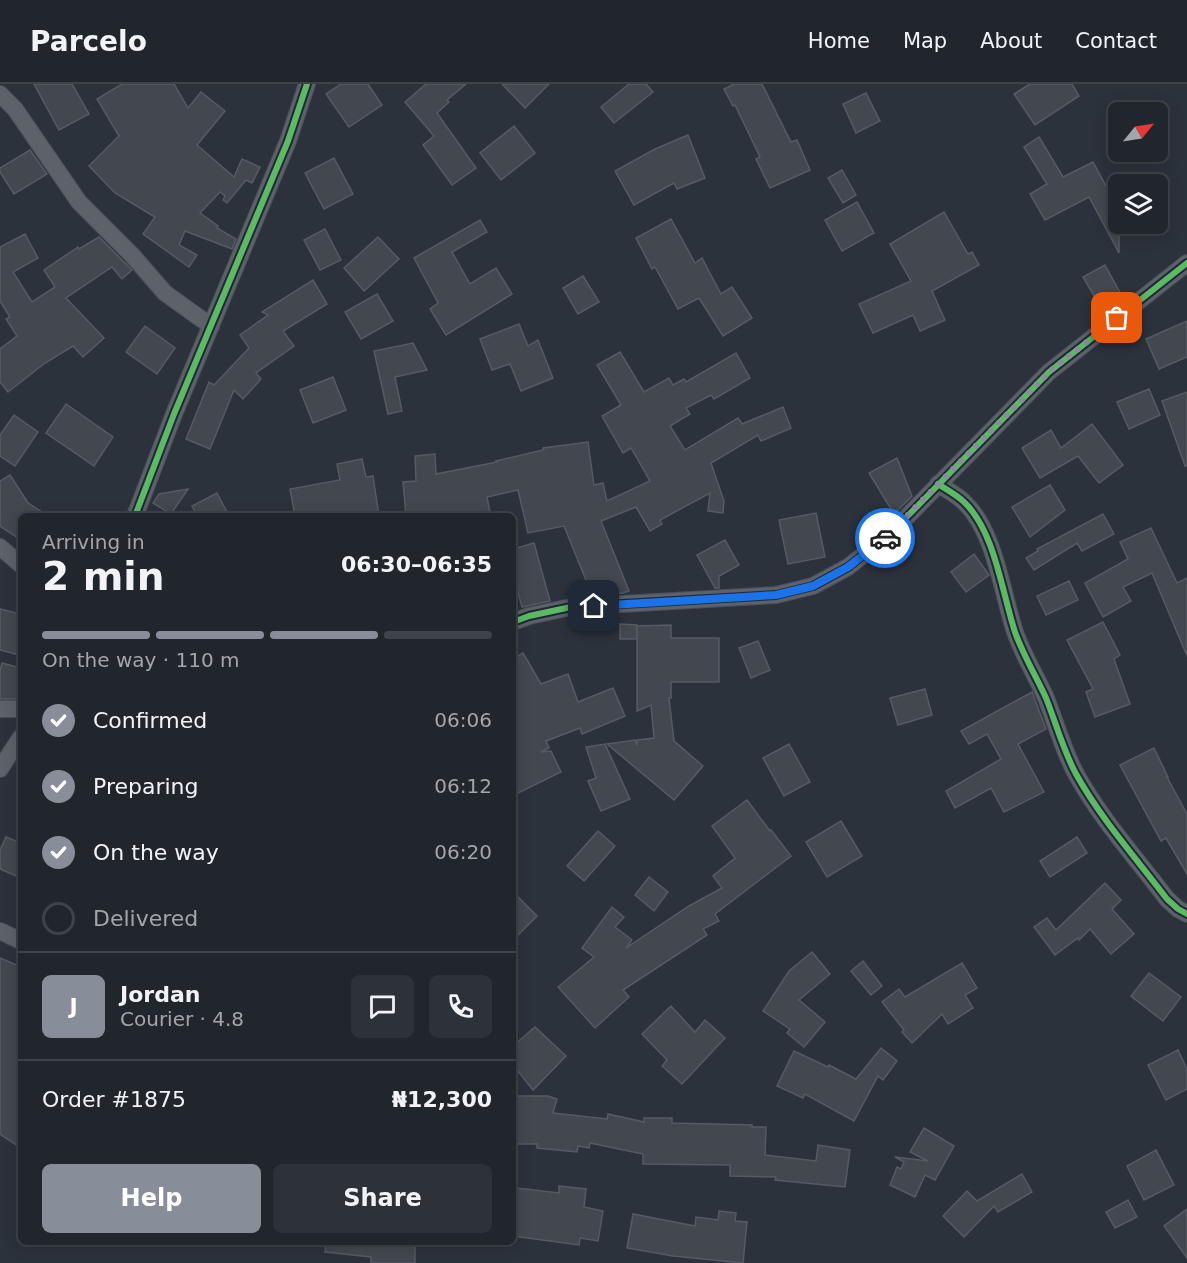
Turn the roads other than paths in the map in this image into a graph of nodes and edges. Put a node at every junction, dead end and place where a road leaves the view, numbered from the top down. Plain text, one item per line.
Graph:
1 (307, 84) edge
2 (0, 94) edge
3 (1187, 263) edge
4 (211, 326) junction
5 (938, 484) junction
6 (136, 513) edge
7 (0, 547) edge
8 (18, 562) edge
9 (516, 621) edge
10 (0, 709) edge
11 (18, 709) edge
12 (18, 742) edge
13 (0, 769) edge
14 (1187, 914) edge
15 (0, 931) edge
16 (18, 940) edge

1 - 4 street
2 - 4 street
3 - 5 street
4 - 6 street
5 - 9 street
5 - 14 street
7 - 8 street
10 - 11 street
12 - 13 street
15 - 16 street

